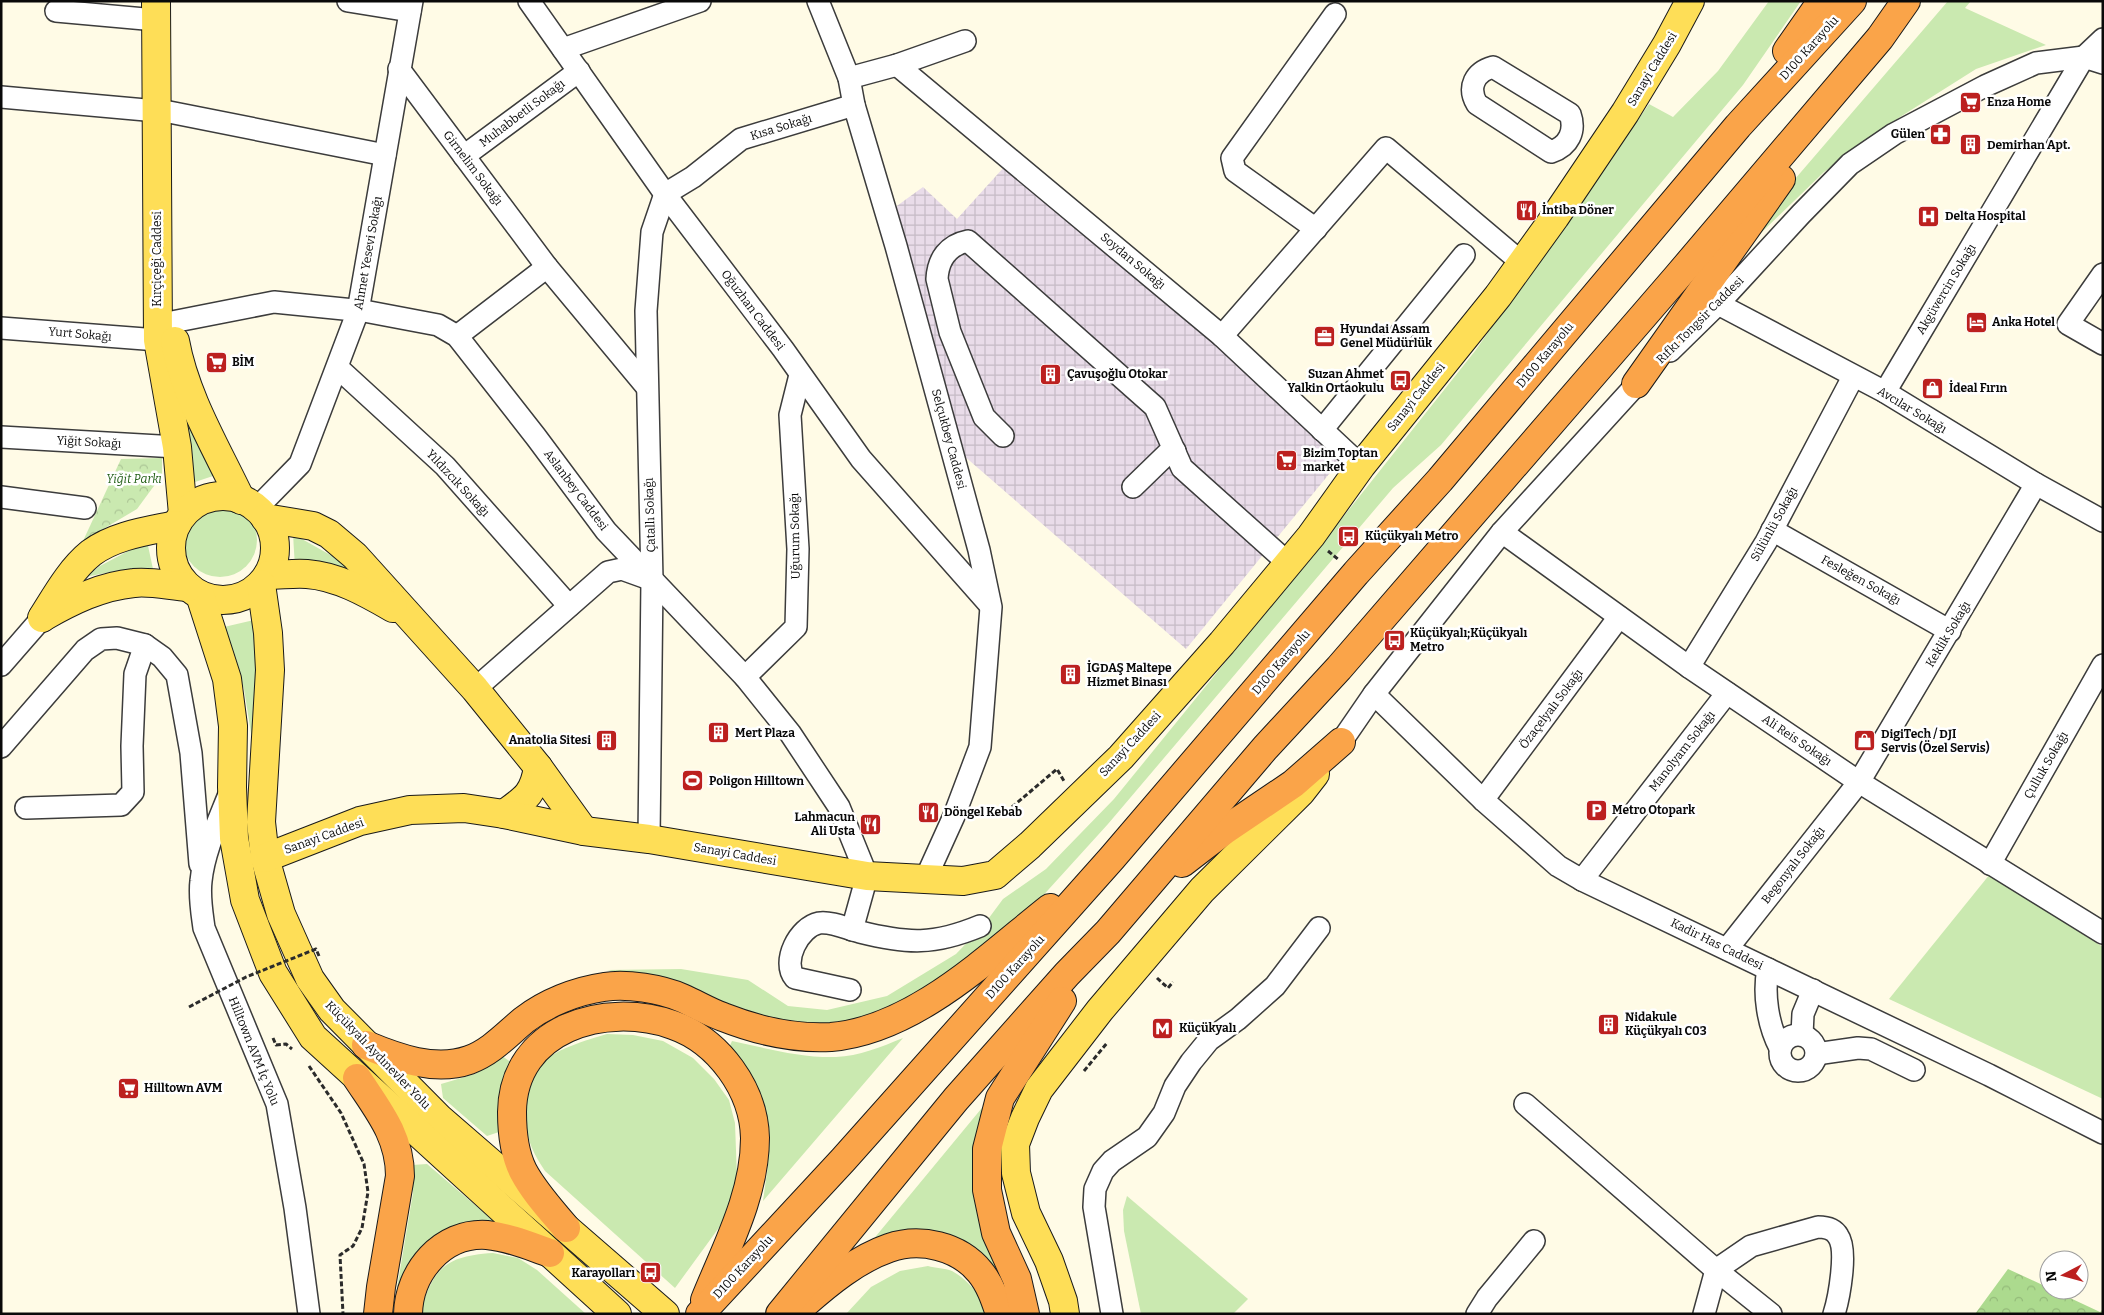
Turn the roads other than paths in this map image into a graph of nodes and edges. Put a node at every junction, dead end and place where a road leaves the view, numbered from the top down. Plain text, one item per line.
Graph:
1 (348, 1) edge
2 (529, 1) edge
3 (700, 1) edge
4 (1690, 1) edge
5 (1822, 1) edge
6 (1852, 1) edge
7 (1906, 1) edge
8 (1917, 1) edge
9 (820, 2) edge
10 (411, 6) edge
11 (160, 7) edge
12 (56, 11) dead end
13 (1334, 14) dead end
14 (1880, 38) junction
15 (2103, 39) edge
16 (965, 41) dead end
17 (563, 49) junction
18 (2093, 60) edge
19 (897, 65) junction
20 (399, 69) junction
21 (579, 71) junction
22 (849, 78) junction
23 (1, 96) edge
24 (854, 105) junction
25 (163, 112) junction
26 (1738, 126) junction
27 (1568, 141) junction
28 (385, 155) junction
29 (464, 156) junction
30 (1595, 158) junction
31 (664, 194) junction
32 (1316, 228) junction
33 (1464, 255) dead end
34 (1521, 262) junction
35 (547, 267) junction
36 (2103, 274) edge
37 (1718, 304) junction
38 (358, 311) junction
39 (1, 328) edge
40 (165, 331) junction
41 (457, 336) junction
42 (1222, 336) junction
43 (2103, 344) edge
44 (338, 368) junction
45 (800, 375) junction
46 (1854, 377) junction
47 (1636, 384) junction
48 (646, 386) junction
49 (1885, 392) junction
50 (1322, 430) junction
51 (1003, 436) dead end
52 (1, 437) edge
53 (177, 447) junction
54 (1174, 451) junction
55 (1361, 466) junction
56 (2036, 484) junction
57 (1133, 487) dead end
58 (1, 497) edge
59 (85, 508) dead end
60 (254, 509) junction
61 (179, 519) junction
62 (2102, 520) edge
63 (1772, 530) junction
64 (1502, 532) junction
65 (1288, 563) junction
66 (264, 579) junction
67 (652, 580) junction
68 (194, 591) junction
69 (570, 606) junction
70 (991, 607) junction
71 (407, 616) junction
72 (1619, 617) junction
73 (42, 618) junction
74 (1950, 631) junction
75 (145, 645) junction
76 (1, 665) edge
77 (2103, 666) edge
78 (1689, 667) junction
79 (745, 677) junction
80 (475, 689) junction
81 (1727, 693) junction
82 (1374, 694) junction
83 (1341, 742) junction
84 (1, 747) edge
85 (538, 768) junction
86 (1859, 782) junction
87 (232, 787) junction
88 (1483, 800) junction
89 (26, 808) dead end
90 (504, 814) junction
91 (584, 831) junction
92 (649, 839) junction
93 (265, 858) junction
94 (1112, 858) junction
95 (1990, 864) junction
96 (867, 876) junction
97 (925, 880) junction
98 (1582, 880) junction
99 (201, 881) junction
100 (1136, 899) junction
101 (980, 926) dead end
102 (1319, 928) dead end
103 (852, 930) junction
104 (1108, 932) junction
105 (2103, 933) edge
106 (1727, 949) junction
107 (1768, 968) junction
108 (850, 990) dead end
109 (1813, 990) junction
110 (1802, 1035) junction
111 (366, 1045) junction
112 (1780, 1048) junction
113 (1816, 1054) junction
114 (1914, 1070) dead end
115 (357, 1078) junction
116 (1525, 1104) dead end
117 (2103, 1133) edge
118 (566, 1228) junction
119 (1534, 1241) dead end
120 (550, 1253) junction
121 (1716, 1270) junction
122 (309, 1314) edge
123 (378, 1314) edge
124 (408, 1314) edge
125 (617, 1314) edge
126 (665, 1314) edge
127 (700, 1314) edge
128 (780, 1314) edge
129 (792, 1314) edge
130 (1000, 1314) edge
131 (1025, 1314) edge
132 (1065, 1314) edge
133 (1112, 1314) edge
134 (1477, 1314) edge
135 (1704, 1314) edge
136 (1771, 1314) edge
137 (1834, 1314) edge

1 - 10 street
2 - 17 street, Oğuzhan Caddesi
3 - 17 street
4 - 30 main road, Sanayi Caddesi
5 - 26 highway
6 - 26 highway, D100 Karayolu
7 - 14 highway
8 - 14 highway
9 - 22 street, Selçukbey Caddesi
10 - 20 street, Ahmet Yesevi Sokağı
11 - 12 street
11 - 25 main road, Kırçiçeği Caddesi
13 - 32 street
14 - 47 highway
14 - 100 highway
15 - 18 street, Akgüvercin Sokağı
16 - 19 street
17 - 21 street, Oğuzhan Caddesi
18 - 37 street, Rıfkı Tongsir Caddesi
18 - 49 street, Akgüvercin Sokağı
19 - 22 street
19 - 42 street, Soydan Sokağı
20 - 28 street, Ahmet Yesevi Sokağı
20 - 29 street, Girnelim Sokağı
21 - 29 street, Muhabbetli Sokağı
21 - 31 street, Oğuzhan Caddesi
22 - 24 street, Selçukbey Caddesi
23 - 25 street
24 - 31 street, Kısa Sokağı
24 - 70 street, Selçukbey Caddesi
25 - 28 street
25 - 40 main road, Kırçiçeği Caddesi
26 - 94 highway, D100 Karayolu
27 - 27 street
27 - 30 street
28 - 38 street, Ahmet Yesevi Sokağı
29 - 35 street, Girnelim Sokağı
30 - 34 main road, Sanayi Caddesi
31 - 45 street, Oğuzhan Caddesi
31 - 48 street, Çatallı Sokağı
32 - 34 street
32 - 42 street
33 - 50 street
34 - 55 main road, Sanayi Caddesi
35 - 41 street
35 - 48 street, Girnelim Sokağı
36 - 43 street
37 - 46 street, Avcılar Sokağı
37 - 47 street, Rıfkı Tongsir Caddesi
38 - 40 street, Aslanbey Caddesi
38 - 41 street, Aslanbey Caddesi
38 - 44 street, Ahmet Yesevi Sokağı
39 - 40 street, Yurt Sokağı
40 - 53 main road, Kırçiçeği Caddesi
40 - 60 main road, Kırçiçeği Caddesi
41 - 67 street, Aslanbey Caddesi
42 - 50 street, Soydan Sokağı
44 - 60 street, Ahmet Yesevi Sokağı
44 - 69 street, Yıldızcık Sokağı
45 - 70 street, Oğuzhan Caddesi
45 - 79 street, Uğurum Sokağı
46 - 49 street, Avcılar Sokağı
46 - 63 street, Sülünlü Sokağı
47 - 64 street, Rıfkı Tongsir Caddesi
48 - 67 street, Çatallı Sokağı
49 - 56 street, Avcılar Sokağı
50 - 55 street, Soydan Sokağı
51 - 54 street
52 - 53 street, Yiğit Sokağı
53 - 61 main road, Kırçiçeği Caddesi
54 - 57 street
54 - 65 street
55 - 65 main road, Sanayi Caddesi
56 - 62 street, Avcılar Sokağı
56 - 74 street, Keklik Sokağı
58 - 59 street
60 - 61 main road
60 - 66 main road
60 - 71 main road
61 - 68 main road
61 - 73 main road
63 - 74 street, Fesleğen Sokağı
63 - 78 street, Sülünlü Sokağı
64 - 72 street, Ali Reis Sokağı
64 - 82 street, Rıfkı Tongsir Caddesi
65 - 97 main road, Sanayi Caddesi
66 - 68 main road
66 - 71 main road
66 - 93 main road, Küçükyalı Aydınevler Yolu
67 - 69 street
67 - 79 street, Aslanbey Caddesi
67 - 92 street, Çatallı Sokağı
68 - 73 main road
68 - 87 main road
69 - 80 street
70 - 97 street, Selçukbey Caddesi
71 - 80 main road
72 - 78 street, Ali Reis Sokağı
72 - 88 street, Özaçelyalı Sokağı
73 - 76 street
74 - 86 street, Keklik Sokağı
75 - 84 street, Hilltown AVM İç Yolu
75 - 89 street
75 - 99 street, Hilltown AVM İç Yolu
77 - 95 street, Çulluk Sokağı
78 - 81 street, Ali Reis Sokağı
79 - 96 street, Aslanbey Caddesi
80 - 85 main road
81 - 86 street, Ali Reis Sokağı
81 - 98 street, Manolyam Sokağı
82 - 83 street, Rıfkı Tongsir Caddesi
82 - 88 street, Kadir Has Caddesi
83 - 100 highway
83 - 132 main road
85 - 90 main road
85 - 91 main road
86 - 95 street, Ali Reis Sokağı
86 - 106 street, Begonyalı Sokağı
87 - 99 street, Hilltown AVM İç Yolu
87 - 115 main road
88 - 98 street, Kadir Has Caddesi
90 - 91 main road, Sanayi Caddesi
90 - 93 main road, Sanayi Caddesi
91 - 92 main road, Sanayi Caddesi
92 - 96 main road, Sanayi Caddesi
93 - 111 main road, Küçükyalı Aydınevler Yolu
94 - 111 highway
94 - 127 highway, D100 Karayolu
95 - 105 street, Ali Reis Sokağı
96 - 97 main road, Sanayi Caddesi
96 - 103 street
98 - 106 street, Kadir Has Caddesi
99 - 122 street, Hilltown AVM İç Yolu
100 - 104 highway
101 - 103 street
102 - 133 street
103 - 108 street
104 - 128 highway
104 - 131 highway
106 - 107 street, Kadir Has Caddesi
107 - 109 street, Kadir Has Caddesi
107 - 112 street
109 - 110 street
109 - 117 street, Kadir Has Caddesi
110 - 112 street
110 - 113 street
111 - 118 main road, Küçükyalı Aydınevler Yolu
112 - 113 street
113 - 114 street
115 - 120 main road
115 - 123 highway
116 - 121 street
118 - 126 main road, Küçükyalı Aydınevler Yolu
118 - 127 highway
119 - 134 street
120 - 124 highway
120 - 125 main road
121 - 135 street
121 - 136 street
121 - 137 street
129 - 130 highway

